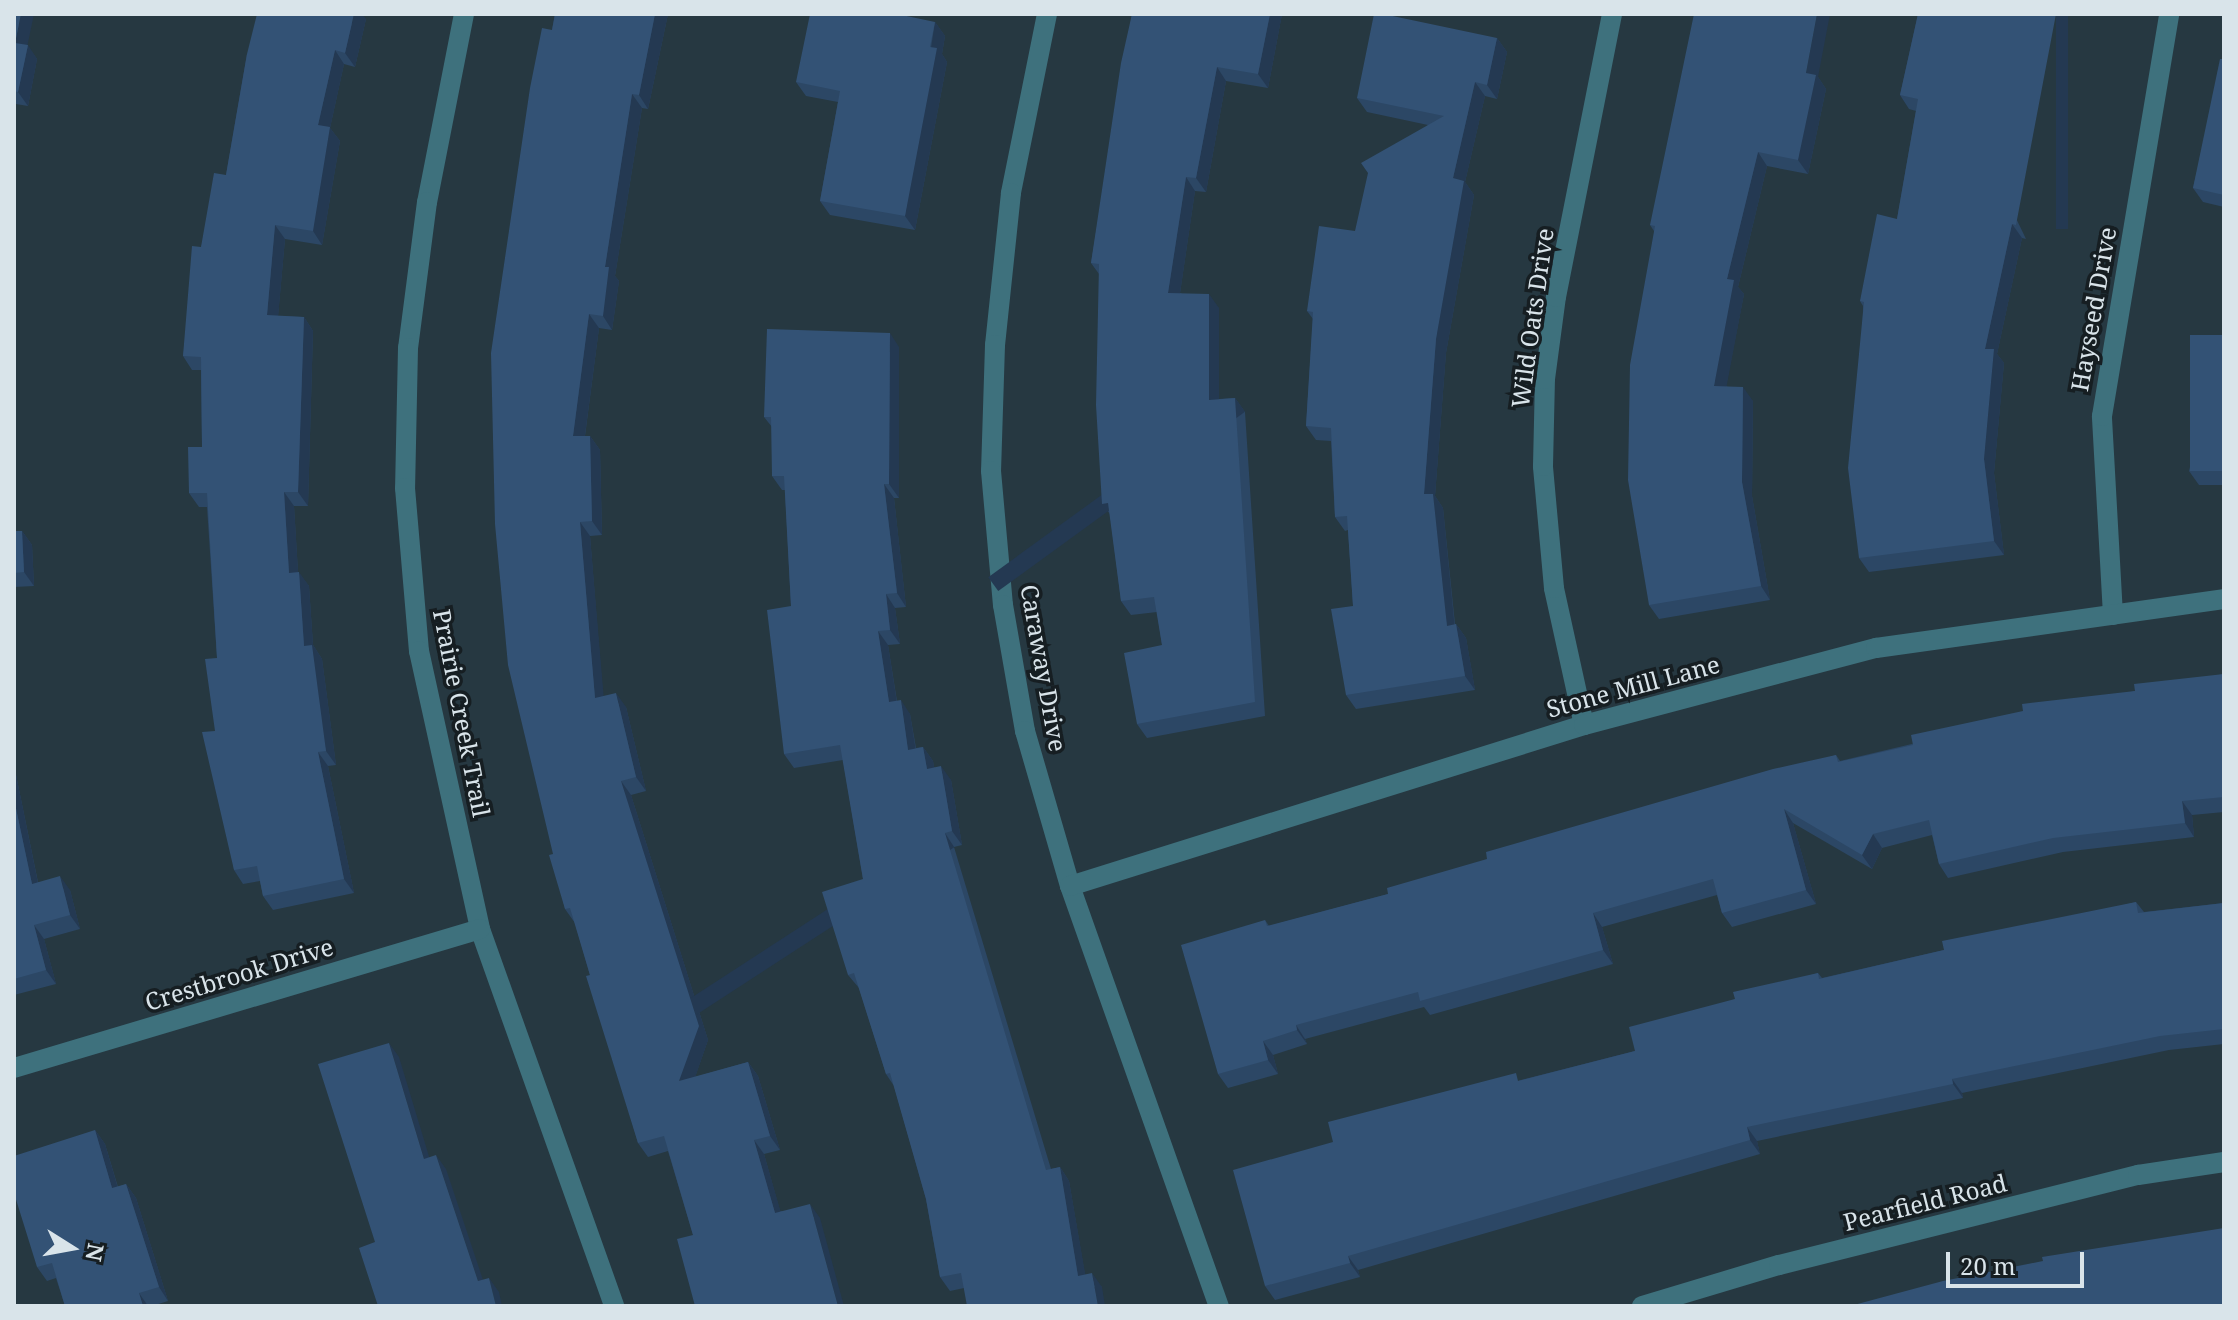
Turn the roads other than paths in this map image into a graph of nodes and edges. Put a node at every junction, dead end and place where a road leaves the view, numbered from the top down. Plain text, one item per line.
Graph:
1 (464, 14) edge
2 (1047, 14) edge
3 (1612, 14) edge
4 (2169, 14) edge
5 (2224, 599) edge
6 (2113, 615) junction
7 (1584, 725) junction
8 (1070, 886) junction
9 (480, 929) junction
10 (14, 1068) edge
11 (2224, 1162) edge
12 (614, 1306) edge
13 (1219, 1306) edge
14 (1642, 1306) edge

1 - 9 street, Prairie Creek Trail
2 - 8 street, Caraway Drive
3 - 7 street, Wild Oats Drive
4 - 6 street, Hayseed Drive
5 - 6 street, Stone Mill Lane
6 - 7 street, Stone Mill Lane
7 - 8 street, Stone Mill Lane
8 - 13 street, Caraway Drive
9 - 10 street, Crestbrook Drive
9 - 12 street, Prairie Creek Trail
11 - 14 street, Pearfield Road

